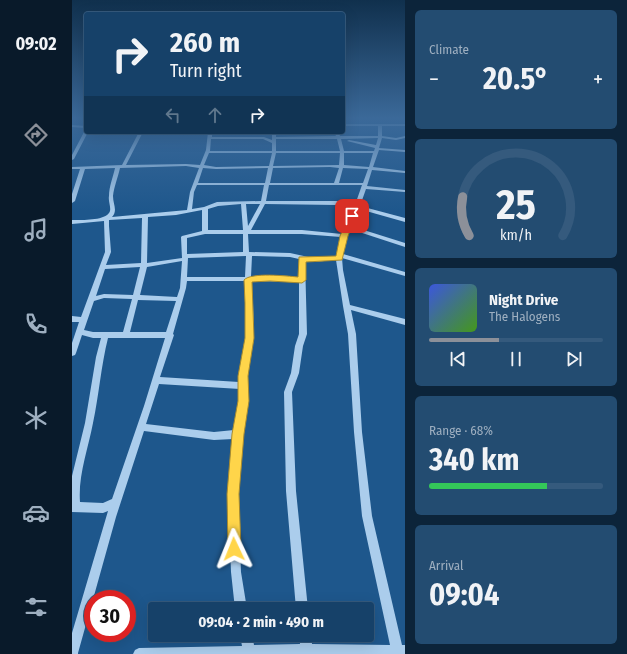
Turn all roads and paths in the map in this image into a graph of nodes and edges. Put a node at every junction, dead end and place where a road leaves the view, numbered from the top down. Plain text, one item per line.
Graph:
1 (131, 150) edge
2 (355, 150) edge
3 (359, 150) edge
4 (376, 150) edge
5 (207, 152) joint
6 (274, 152) junction
7 (343, 152) junction
8 (349, 152) junction
9 (74, 153) edge
10 (72, 159) edge
11 (201, 166) junction
12 (121, 167) junction
13 (270, 167) junction
14 (342, 167) junction
15 (72, 168) edge
16 (83, 168) junction
17 (370, 168) junction
18 (405, 172) edge
19 (336, 183) junction
20 (195, 184) junction
21 (266, 184) junction
22 (363, 185) junction
23 (405, 191) edge
24 (72, 201) edge
25 (243, 202) junction
26 (252, 202) junction
27 (263, 202) junction
28 (357, 207) junction
29 (205, 208) junction
30 (243, 210) junction
31 (189, 211) junction
32 (145, 215) junction
33 (107, 218) junction
34 (405, 220) edge
35 (72, 222) edge
36 (348, 227) junction
37 (205, 232) junction
38 (246, 232) junction
39 (344, 236) junction
40 (405, 245) edge
41 (247, 254) junction
42 (339, 257) junction
43 (185, 258) junction
44 (302, 258) junction
45 (144, 265) junction
46 (104, 267) junction
47 (405, 274) edge
48 (185, 279) junction
49 (248, 280) junction
50 (302, 280) junction
51 (136, 297) junction
52 (91, 298) junction
53 (179, 299) junction
54 (346, 306) junction
55 (72, 319) edge
56 (83, 320) junction
57 (405, 322) edge
58 (80, 331) junction
59 (105, 335) junction
60 (126, 335) junction
61 (170, 335) junction
62 (72, 353) edge
63 (155, 380) junction
64 (242, 386) junction
65 (141, 427) junction
66 (238, 434) junction
67 (73, 495) edge
68 (116, 502) junction
69 (74, 507) edge
70 (103, 508) junction
71 (111, 517) junction
72 (241, 602) edge
73 (301, 602) edge
74 (247, 642) edge
75 (305, 642) edge
76 (401, 651) edge
77 (249, 652) junction
78 (306, 652) edge
79 (72, 653) edge
80 (140, 654) edge

1 - 12 street
2 - 8 street
3 - 8 street
4 - 17 street
5 - 6 street
5 - 11 street
6 - 7 street
6 - 13 street
7 - 8 street
7 - 14 street
9 - 10 street
11 - 12 street
11 - 13 street
11 - 20 street
12 - 16 street
12 - 33 street
13 - 14 street
13 - 21 street
14 - 17 street
14 - 19 street
15 - 16 street
16 - 24 street
17 - 18 street
17 - 22 street
19 - 21 street
19 - 22 street
20 - 21 street
20 - 31 street
21 - 27 street
22 - 23 street
22 - 28 street
25 - 26 street
25 - 29 street
25 - 30 street
26 - 27 street
26 - 30 street
27 - 28 street
27 - 38 street
28 - 34 street
28 - 36 street
29 - 31 street
29 - 37 street
30 - 38 street
31 - 32 street
32 - 33 street
32 - 45 street
33 - 35 street
33 - 46 street
36 - 39 street
36 - 40 street
37 - 38 street
37 - 43 street
38 - 39 street
38 - 41 street
39 - 42 street
41 - 43 street
41 - 44 street
41 - 49 street
42 - 44 street
42 - 47 street
42 - 54 street
43 - 45 street
43 - 48 street
44 - 50 street
45 - 46 street
45 - 51 street
46 - 52 street
48 - 49 street
48 - 53 street
49 - 50 street
49 - 64 street
50 - 73 street
51 - 52 street
51 - 53 street
51 - 60 street
52 - 56 street
53 - 61 street
54 - 57 street
54 - 76 street
55 - 56 street
56 - 58 street
58 - 59 street
58 - 62 street
59 - 60 street
59 - 67 street
60 - 61 street
61 - 63 street
63 - 64 street
63 - 65 street
64 - 66 street
65 - 66 street
65 - 68 street
66 - 72 street
67 - 69 street
68 - 70 street
68 - 71 street
69 - 70 street
70 - 71 street
71 - 79 street
74 - 77 street
75 - 78 street
76 - 78 street
77 - 78 street
77 - 80 street

